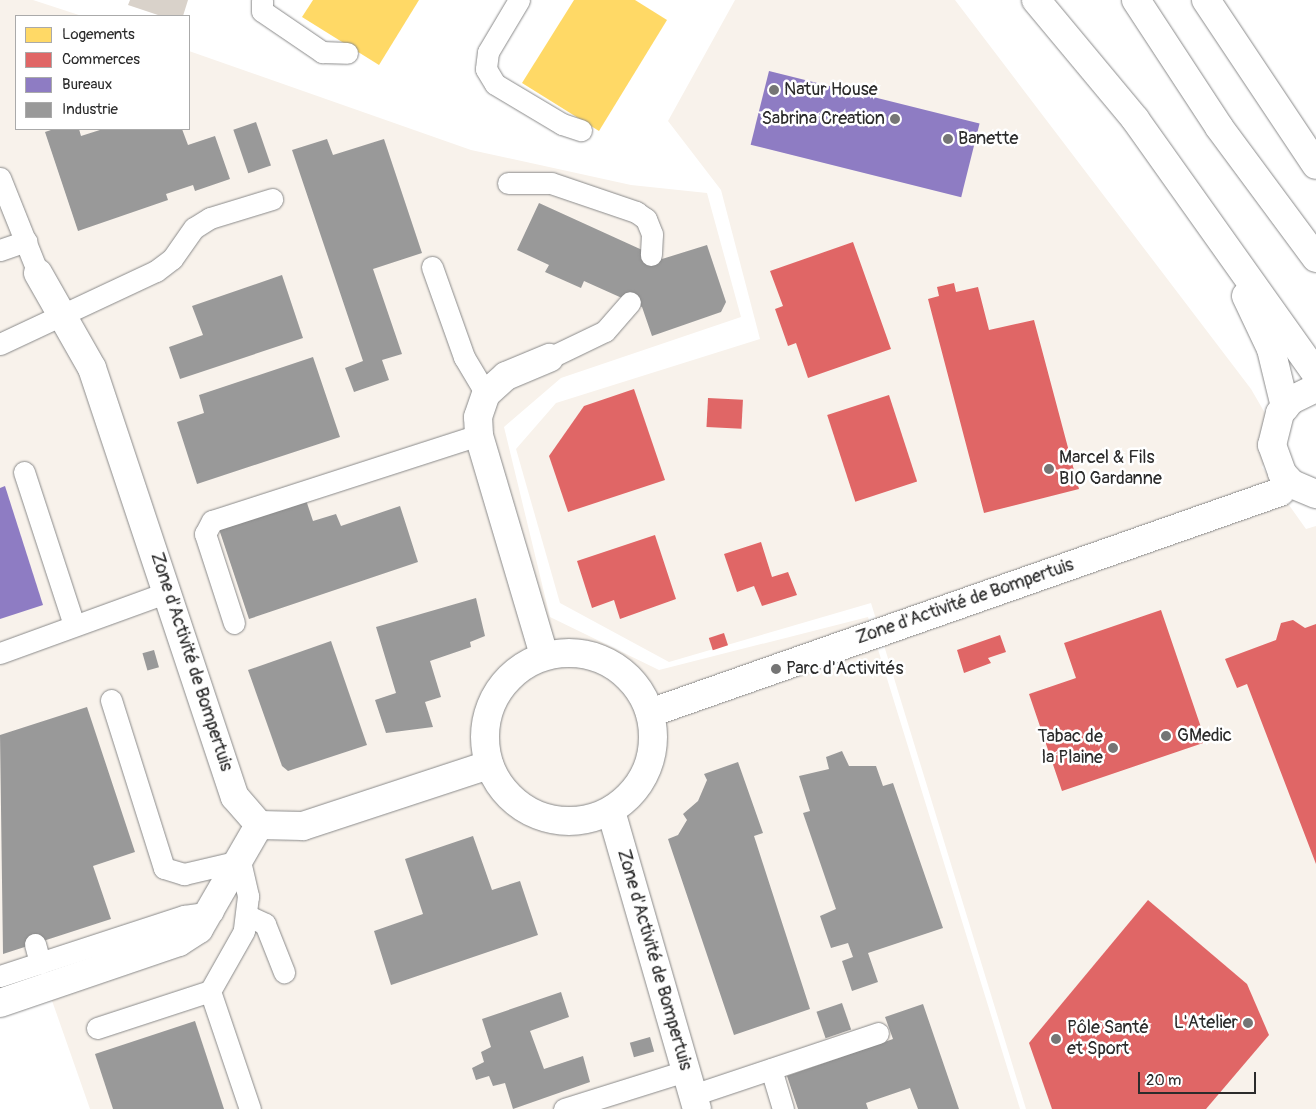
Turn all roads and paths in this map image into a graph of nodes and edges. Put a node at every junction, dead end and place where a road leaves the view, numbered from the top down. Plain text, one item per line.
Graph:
1 (262, 0) edge
2 (519, 0) edge
3 (1036, 0) edge
4 (1060, 0) edge
5 (1136, 0) edge
6 (1206, 0) edge
7 (347, 53) dead end
8 (1135, 119) junction
9 (581, 130) dead end
10 (1316, 165) edge
11 (0, 178) edge
12 (508, 183) dead end
13 (272, 199) dead end
14 (1212, 224) junction
15 (26, 241) junction
16 (0, 250) edge
17 (651, 255) dead end
18 (1316, 258) edge
19 (432, 267) dead end
20 (38, 273) joint
21 (630, 302) dead end
22 (63, 312) junction
23 (0, 344) edge
24 (549, 358) joint
25 (1316, 374) edge
26 (1316, 388) edge
27 (486, 394) junction
28 (1285, 407) junction
29 (479, 435) junction
30 (24, 472) dead end
31 (1296, 490) edge
32 (168, 592) junction
33 (234, 623) dead end
34 (74, 625) junction
35 (0, 653) edge
36 (544, 656) junction
37 (111, 700) dead end
38 (650, 713) junction
39 (490, 765) junction
40 (611, 810) junction
41 (260, 825) junction
42 (240, 861) junction
43 (213, 912) junction
44 (246, 915) junction
45 (284, 972) dead end
46 (0, 976) edge
47 (210, 991) junction
48 (0, 1003) edge
49 (97, 1028) dead end
50 (878, 1033) dead end
51 (771, 1070) junction
52 (692, 1092) edge
53 (250, 1109) edge
54 (564, 1109) edge
55 (783, 1109) edge

1 - 7 lane
2 - 9 lane
3 - 8 main road
4 - 8 main road
5 - 18 main road
6 - 10 main road
8 - 14 main road
11 - 15 lane
12 - 17 lane
13 - 22 lane
14 - 25 main road
14 - 28 main road
15 - 16 lane
15 - 20 lane
19 - 27 lane
20 - 22 main road, Zone d'Activité de Bompertuis
21 - 24 lane
22 - 23 lane
22 - 32 main road, Zone d'Activité de Bompertuis
24 - 27 main road
26 - 28 main road
27 - 29 main road
28 - 31 main road
29 - 33 lane
29 - 36 main road
30 - 34 lane
31 - 38 main road, Zone d'Activité de Bompertuis
32 - 34 lane
32 - 41 main road, Zone d'Activité de Bompertuis
34 - 35 lane
36 - 38 main road
36 - 39 main road
37 - 42 lane
38 - 40 main road
39 - 40 main road
39 - 41 main road
40 - 52 main road, Zone d'Activité de Bompertuis
41 - 42 main road
42 - 43 main road
42 - 44 lane
43 - 46 lane
43 - 48 main road
44 - 45 lane
44 - 47 lane
47 - 49 lane
47 - 53 lane
50 - 51 lane
51 - 52 lane
51 - 55 lane
52 - 54 lane

